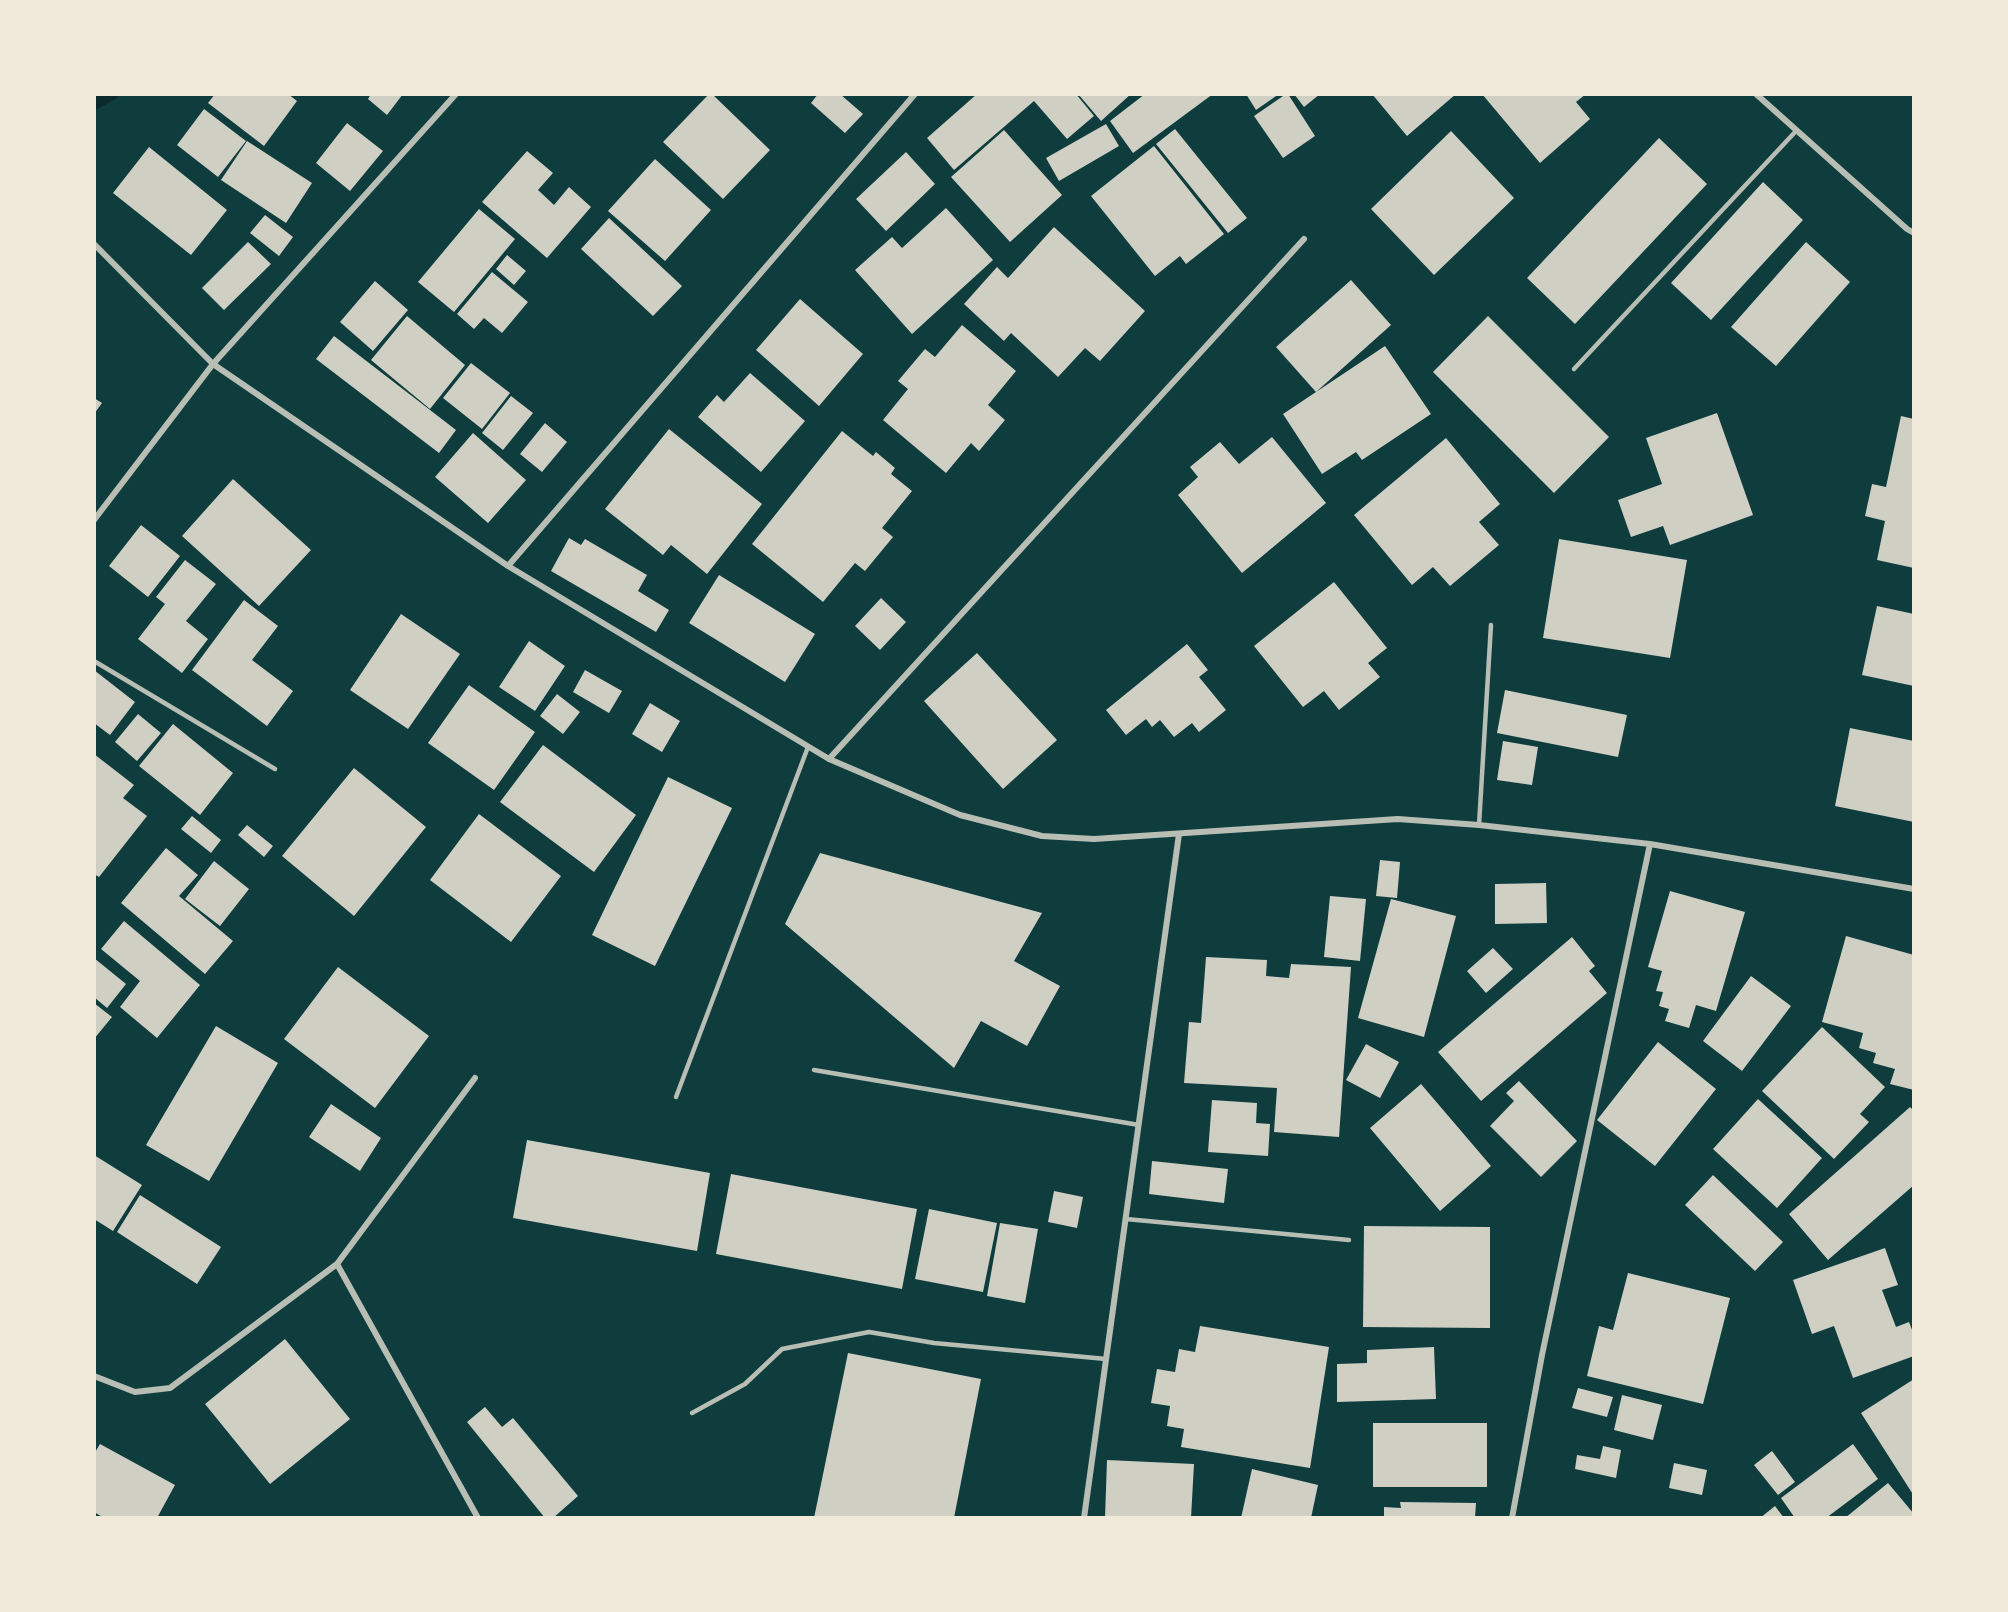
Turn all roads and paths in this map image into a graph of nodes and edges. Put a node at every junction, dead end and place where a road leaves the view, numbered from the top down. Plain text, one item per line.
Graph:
1 (456, 94) edge
2 (915, 94) edge
3 (1756, 94) edge
4 (1796, 131) junction
5 (1914, 233) edge
6 (1304, 239) dead end
7 (94, 244) edge
8 (213, 364) junction
9 (1574, 369) dead end
10 (94, 520) edge
11 (508, 566) junction
12 (1491, 625) dead end
13 (94, 661) edge
14 (808, 747) junction
15 (829, 759) junction
16 (275, 769) dead end
17 (1479, 825) junction
18 (1179, 834) junction
19 (1650, 844) junction
20 (1914, 889) edge
21 (813, 1070) dead end
22 (475, 1078) dead end
23 (676, 1097) dead end
24 (1139, 1125) junction
25 (1126, 1219) junction
26 (1349, 1240) dead end
27 (337, 1264) junction
28 (1106, 1359) junction
29 (94, 1376) edge
30 (692, 1413) dead end
31 (478, 1518) edge
32 (1084, 1518) edge
33 (1512, 1518) edge

1 - 8 street
2 - 11 street
3 - 4 street
4 - 5 street
4 - 9 lane
6 - 15 street
7 - 8 street
8 - 10 street
8 - 11 street
11 - 14 street
12 - 17 lane
13 - 16 lane
14 - 15 street
14 - 23 lane
15 - 18 street
17 - 18 street
17 - 19 street
18 - 24 street
19 - 20 street
19 - 33 street
21 - 24 lane
22 - 27 street
24 - 25 street
25 - 26 lane
25 - 28 street
27 - 29 street
27 - 31 street
28 - 30 lane
28 - 32 street

